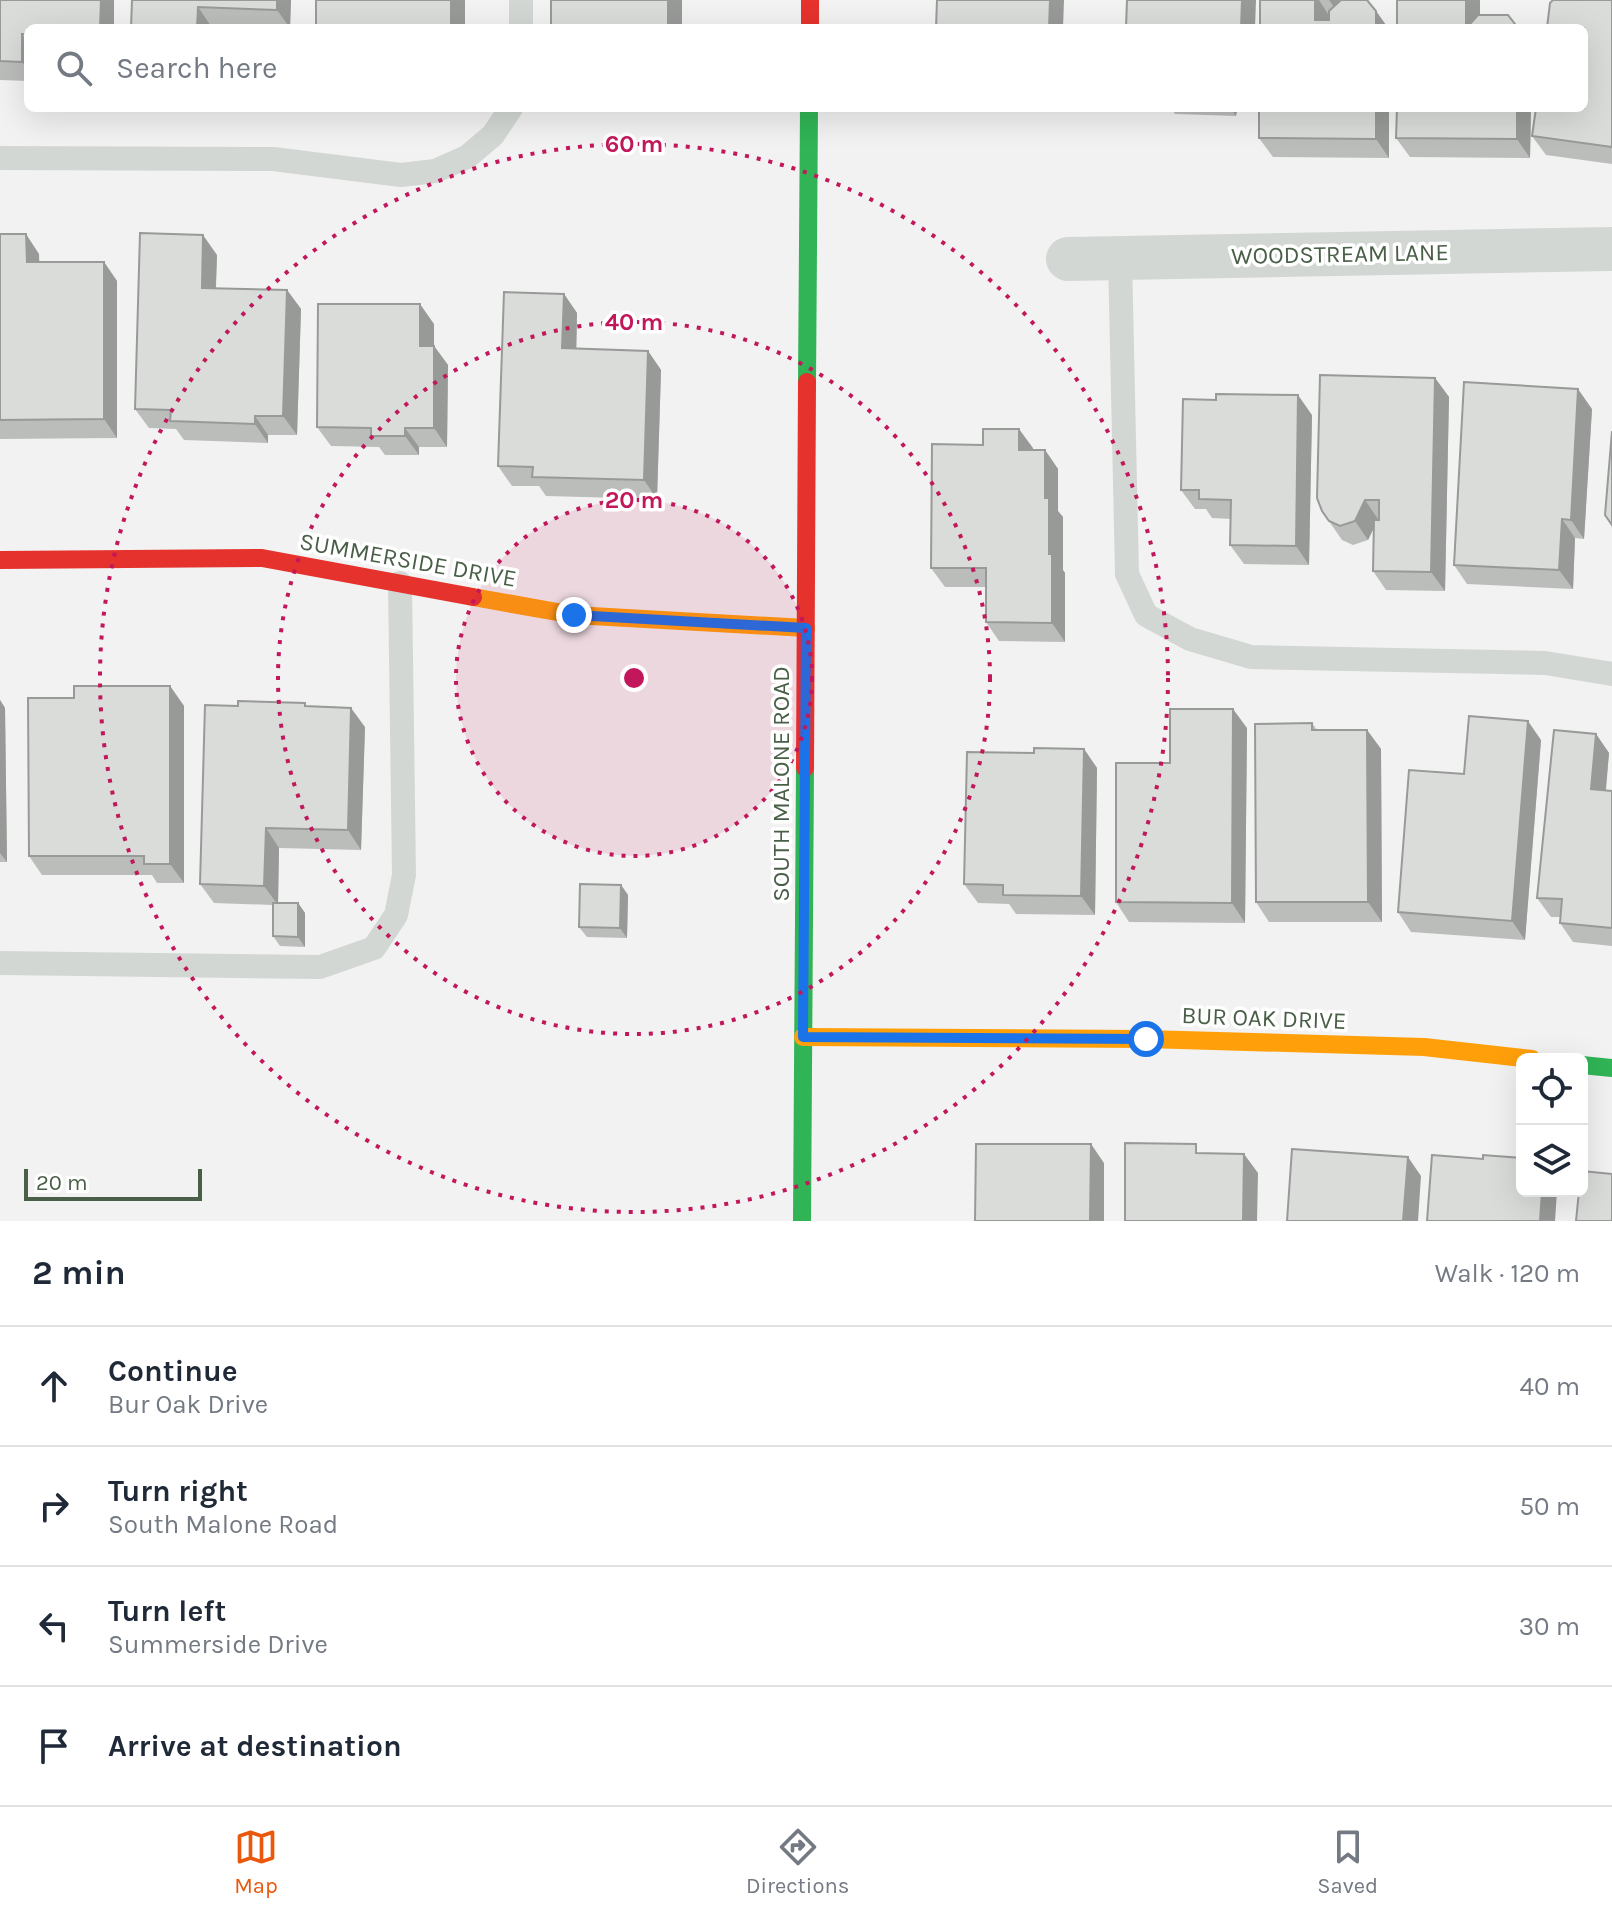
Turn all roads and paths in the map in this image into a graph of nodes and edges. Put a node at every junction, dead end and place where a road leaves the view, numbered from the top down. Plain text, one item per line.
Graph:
1 (521, 0) edge
2 (810, 0) edge
3 (521, 24) edge
4 (810, 24) edge
5 (508, 112) edge
6 (809, 112) edge
7 (0, 158) edge
8 (1612, 249) edge
9 (1120, 258) junction
10 (1068, 259) dead end
11 (0, 560) edge
12 (400, 583) junction
13 (806, 628) junction
14 (1612, 674) edge
15 (0, 963) edge
16 (803, 1037) junction
17 (1516, 1058) edge
18 (1588, 1066) edge
19 (1612, 1068) edge
20 (802, 1221) edge

1 - 3 lane
2 - 4 street
5 - 7 lane
6 - 13 street, SOUTH MALONE ROAD
8 - 9 street, WOODSTREAM LANE
9 - 10 street, WOODSTREAM LANE
9 - 14 lane
11 - 12 street, SUMMERSIDE DRIVE
12 - 13 street, SUMMERSIDE DRIVE
12 - 15 lane
13 - 16 street, SOUTH MALONE ROAD
16 - 17 street, BUR OAK DRIVE
16 - 20 street, SOUTH MALONE ROAD
18 - 19 street

